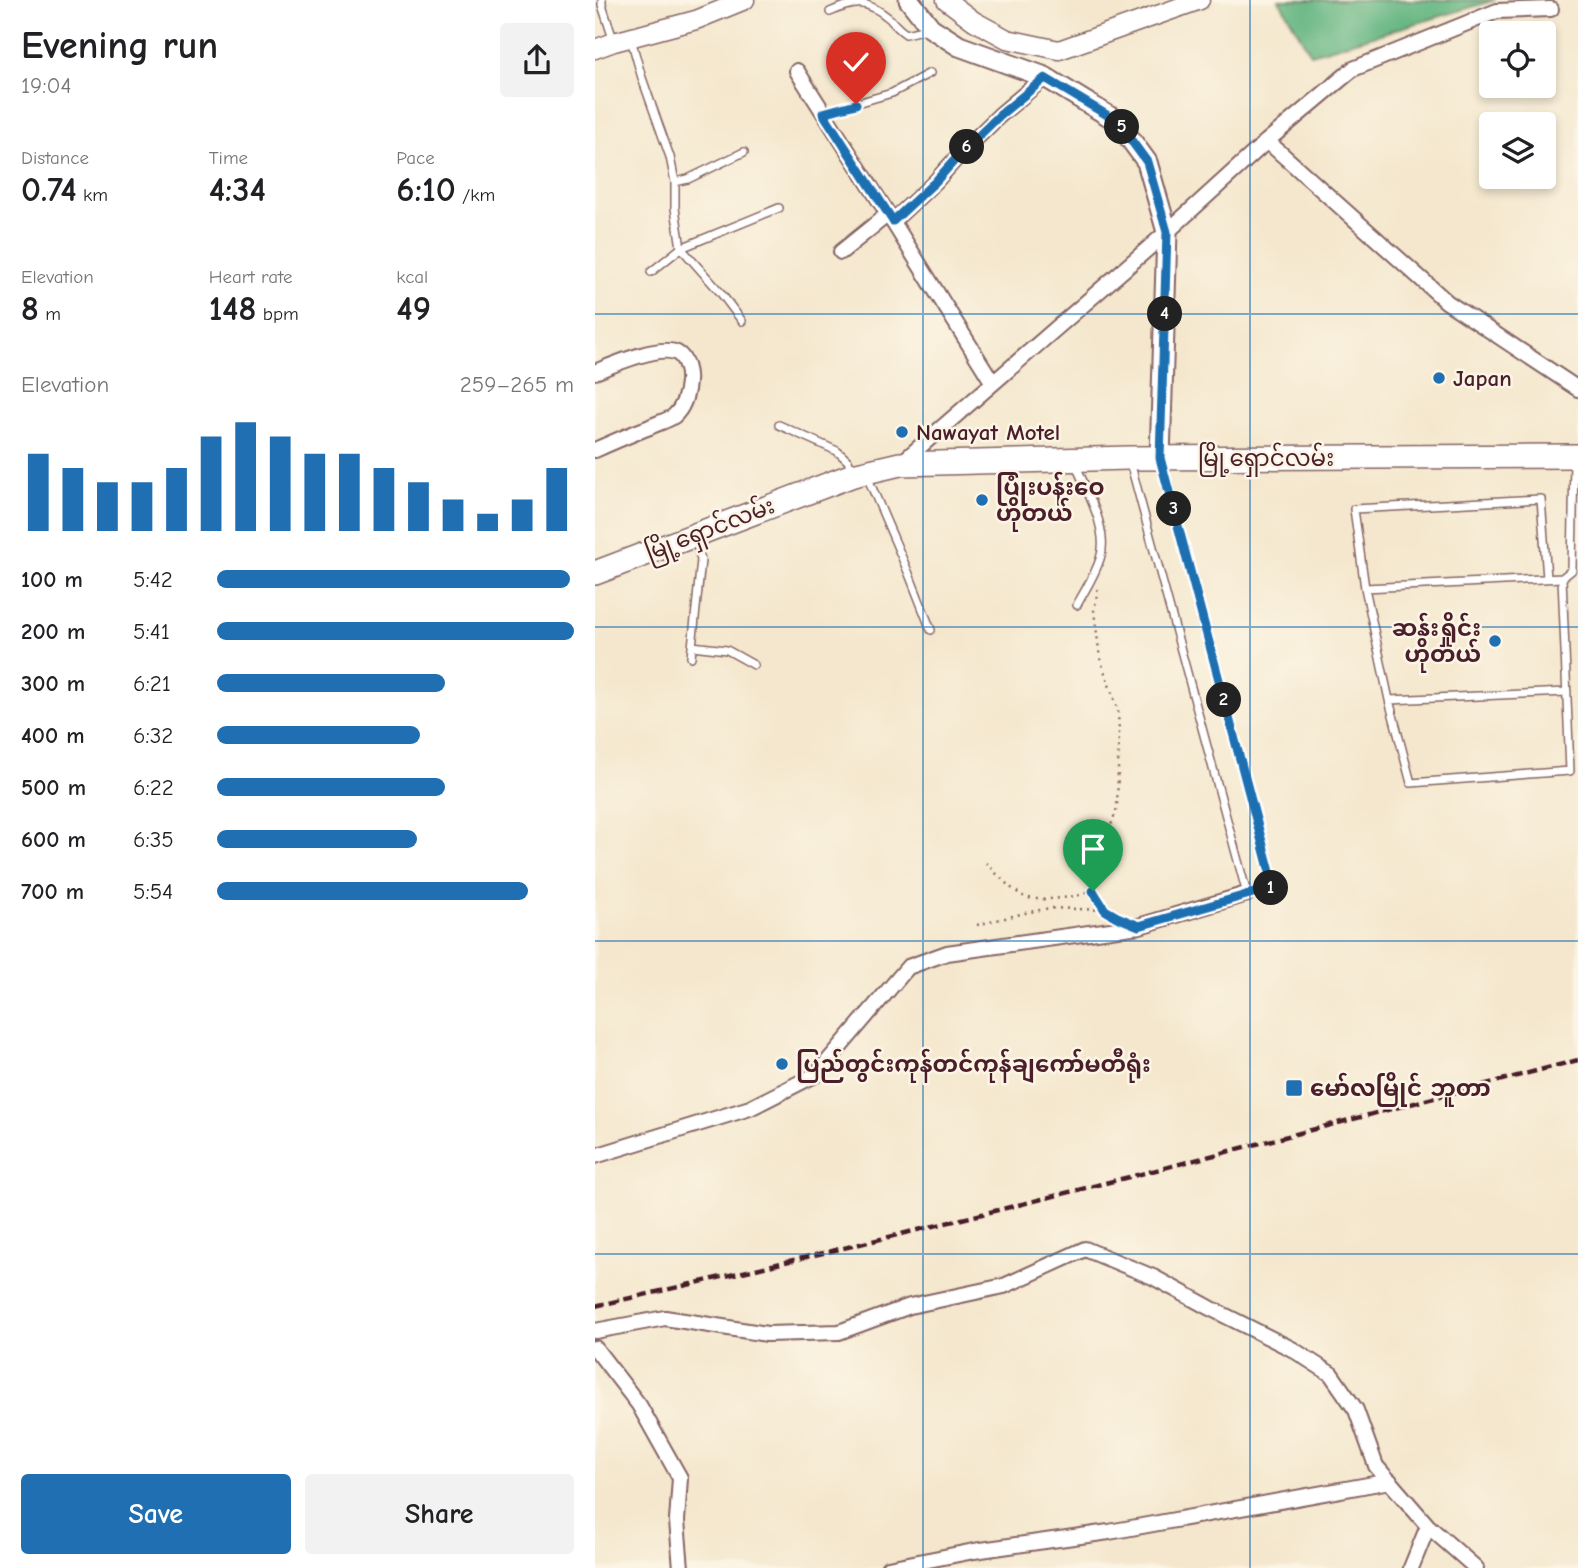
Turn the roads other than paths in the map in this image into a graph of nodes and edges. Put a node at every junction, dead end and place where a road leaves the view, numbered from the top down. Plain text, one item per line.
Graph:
1 (602, 0) edge
2 (745, 0) edge
3 (909, 0) edge
4 (947, 0) edge
5 (1200, 0) edge
6 (1552, 9) dead end
7 (830, 12) dead end
8 (931, 28) junction
9 (623, 40) junction
10 (595, 49) edge
11 (797, 71) dead end
12 (930, 73) dead end
13 (1045, 78) junction
14 (823, 113) junction
15 (1267, 141) junction
16 (744, 152) dead end
17 (675, 183) junction
18 (779, 208) dead end
19 (890, 218) junction
20 (1167, 232) junction
21 (681, 248) junction
22 (841, 252) dead end
23 (650, 272) dead end
24 (741, 321) dead end
25 (595, 372) edge
26 (993, 383) junction
27 (1578, 389) edge
28 (779, 425) dead end
29 (595, 450) edge
30 (1576, 456) edge
31 (1129, 458) junction
32 (1160, 458) junction
33 (1074, 460) junction
34 (900, 464) junction
35 (859, 474) junction
36 (694, 534) junction
37 (595, 573) edge
38 (1547, 578) junction
39 (1562, 578) junction
40 (1365, 588) junction
41 (1077, 604) dead end
42 (931, 630) dead end
43 (692, 646) junction
44 (691, 657) dead end
45 (754, 665) dead end
46 (1567, 692) junction
47 (1389, 700) junction
48 (1247, 894) junction
49 (595, 1156) edge
50 (595, 1331) edge
51 (595, 1348) edge
52 (1390, 1481) junction
53 (1428, 1526) junction
54 (681, 1568) edge
55 (888, 1568) edge
56 (1411, 1568) edge
57 (1476, 1568) edge

1 - 9 lane
2 - 9 street
3 - 8 main road
4 - 5 street
6 - 15 street
7 - 8 lane
8 - 13 main road
9 - 10 street
9 - 17 lane
11 - 14 street
12 - 14 lane
13 - 19 street
13 - 20 main road
14 - 19 street
15 - 20 street
15 - 27 street
16 - 17 lane
17 - 21 lane
18 - 21 lane
19 - 22 street
19 - 26 street
20 - 26 street
20 - 32 main road
21 - 23 lane
21 - 24 lane
25 - 29 street
26 - 34 street
28 - 35 lane
30 - 32 highway, မြို့ရှောင်လမ်း
30 - 39 lane
31 - 32 highway, မြို့ရှောင်လမ်း
31 - 33 highway, မြို့ရှောင်လမ်း
31 - 48 lane
32 - 48 lane
33 - 34 highway, မြို့ရှောင်လမ်း
33 - 41 lane
34 - 35 highway, မြို့ရှောင်လမ်း
35 - 36 highway, မြို့ရှောင်လမ်း
35 - 42 lane
36 - 37 highway, မြို့ရှောင်လမ်း
36 - 43 lane
38 - 39 lane
38 - 40 lane
38 - 40 lane
39 - 46 lane
40 - 47 lane
43 - 44 lane
43 - 45 lane
46 - 47 lane
46 - 47 lane
48 - 49 street
50 - 52 street
51 - 54 street
52 - 53 street
52 - 55 street
53 - 56 street
53 - 57 street

